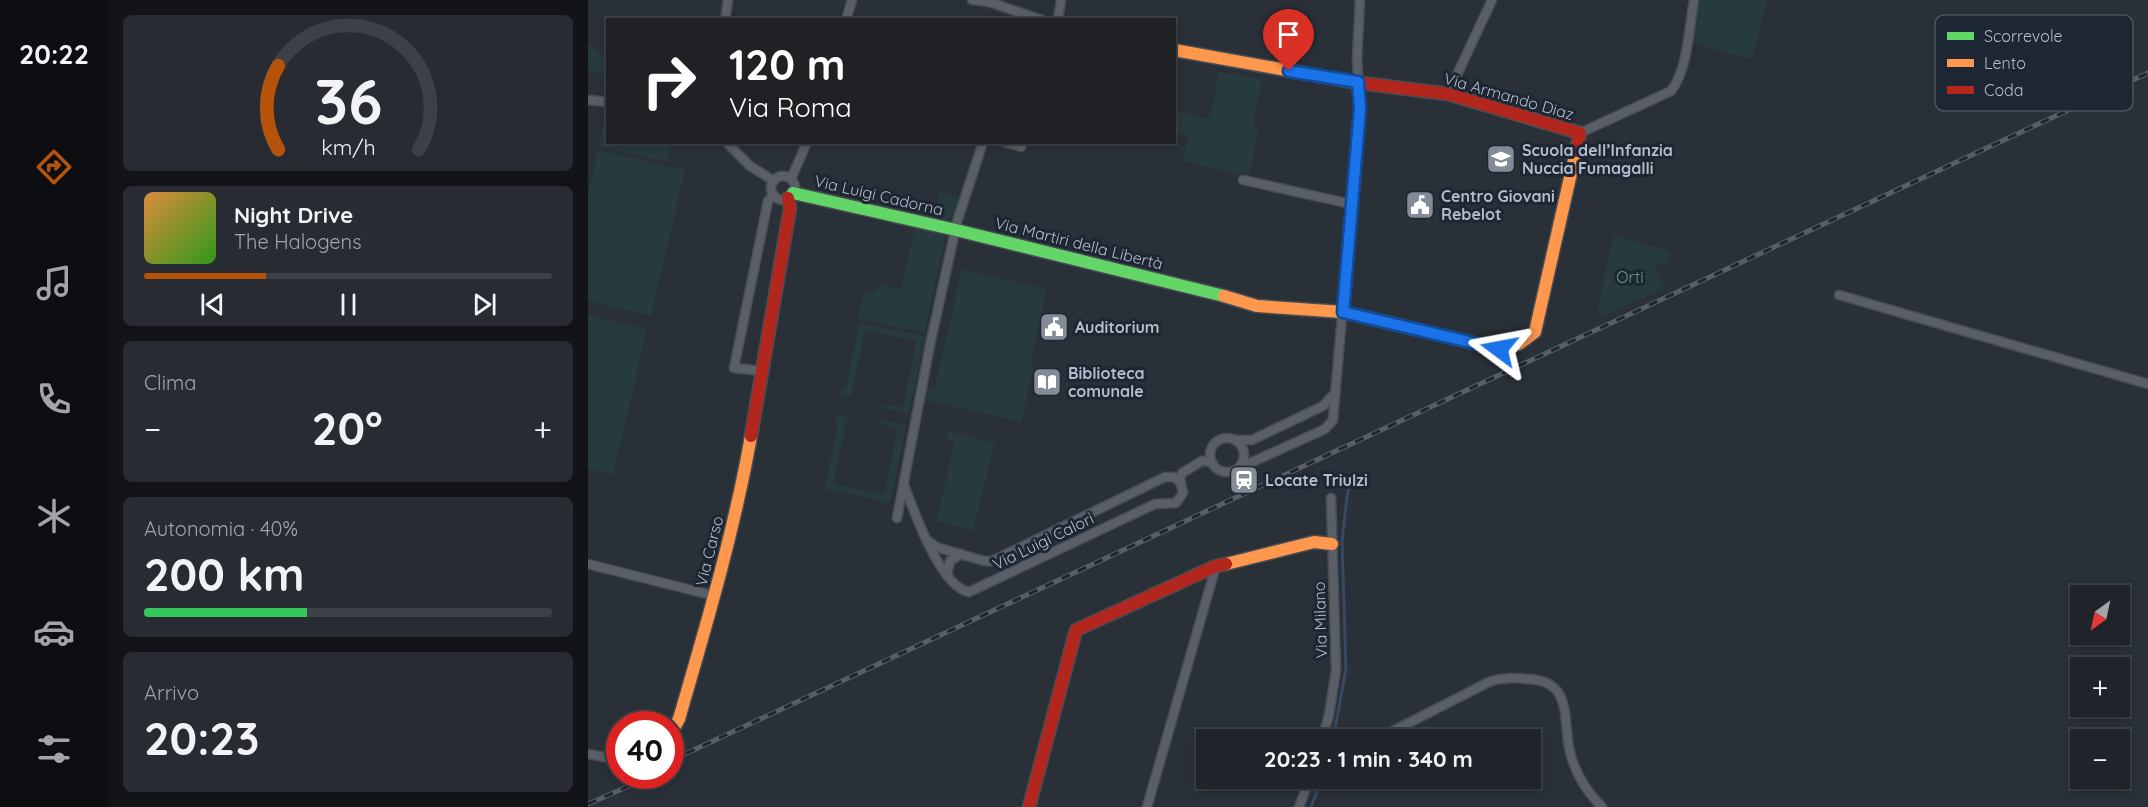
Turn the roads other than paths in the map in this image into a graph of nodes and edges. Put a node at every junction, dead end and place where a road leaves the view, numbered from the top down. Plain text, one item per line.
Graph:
1 (728, 0) edge
2 (852, 0) edge
3 (972, 0) edge
4 (1061, 0) edge
5 (1360, 0) edge
6 (1492, 0) edge
7 (1694, 0) edge
8 (725, 18) edge
9 (847, 18) edge
10 (1036, 18) edge
11 (1058, 18) edge
12 (1176, 50) edge
13 (1358, 82) junction
14 (1448, 94) junction
15 (588, 100) edge
16 (606, 102) edge
17 (1580, 133) junction
18 (728, 144) edge
19 (806, 144) edge
20 (982, 144) edge
21 (791, 179) junction
22 (1243, 180) dead end
23 (774, 181) junction
24 (774, 195) junction
25 (790, 196) junction
26 (1351, 204) junction
27 (956, 230) junction
28 (1839, 295) dead end
29 (1343, 312) junction
30 (763, 371) junction
31 (2148, 384) edge
32 (1337, 390) junction
33 (1236, 440) junction
34 (1212, 462) junction
35 (1237, 469) junction
36 (1181, 483) junction
37 (904, 485) junction
38 (1331, 498) dead end
39 (897, 518) dead end
40 (925, 538) junction
41 (1332, 544) junction
42 (961, 554) junction
43 (588, 564) edge
44 (1216, 566) junction
45 (947, 575) junction
46 (715, 596) junction
47 (681, 711) edge
48 (1325, 729) edge
49 (1397, 729) edge
50 (588, 754) edge
51 (606, 758) edge
52 (1306, 789) edge
53 (1029, 807) edge
54 (1147, 807) edge
55 (1299, 807) edge
56 (1602, 807) edge

1 - 8 street
2 - 9 street
3 - 10 street
4 - 11 street
5 - 13 street
6 - 14 street
7 - 17 street
12 - 13 street, Via Armando Diaz
13 - 14 street, Via Armando Diaz
13 - 26 street
14 - 17 street, Via Armando Diaz
15 - 16 street
17 - 29 street, Via Martiri della Libertà
18 - 23 street
19 - 21 street
20 - 27 street
21 - 23 street
21 - 25 street
22 - 26 street
23 - 24 street
24 - 25 street
24 - 30 street
25 - 27 street, Via Luigi Cadorna
25 - 30 street, Via Carso
26 - 29 street
27 - 29 street, Via Martiri della Libertà
27 - 37 street
28 - 31 street
29 - 32 street
30 - 46 street, Via Carso
32 - 33 street
32 - 35 street
33 - 34 street
33 - 35 street
34 - 35 street
34 - 36 street, Via Luigi Calori
36 - 42 street, Via Luigi Calori
36 - 45 street, Via Luigi Calori
37 - 39 street
37 - 40 street, Via Luigi Calori
38 - 41 street, Via Milano
40 - 42 street, Via Luigi Calori
40 - 45 street, Via Luigi Calori
41 - 44 street
41 - 48 street, Via Milano
42 - 45 street
43 - 46 street
44 - 53 street
44 - 54 street
46 - 47 street, Via Carso
49 - 56 street
50 - 51 street
52 - 55 street

